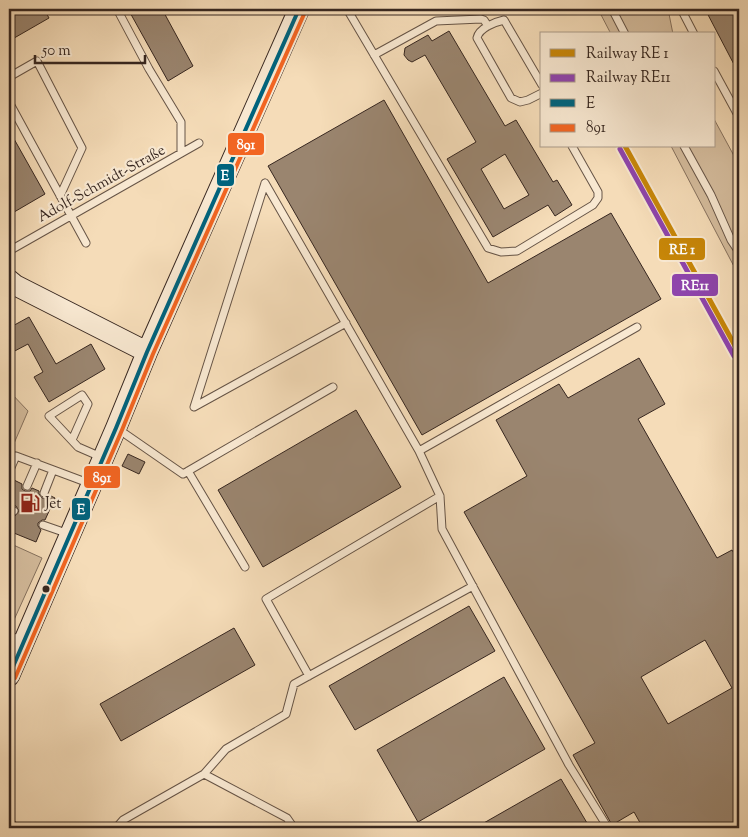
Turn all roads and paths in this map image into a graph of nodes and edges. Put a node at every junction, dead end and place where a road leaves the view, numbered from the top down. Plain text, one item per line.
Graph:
1 (117, 9) edge
2 (299, 9) edge
3 (347, 9) edge
4 (612, 9) edge
5 (681, 9) edge
6 (488, 26) junction
7 (624, 32) edge
8 (693, 32) edge
9 (374, 55) junction
10 (716, 75) edge
11 (9, 77) edge
12 (540, 82) edge
13 (540, 95) edge
14 (9, 102) edge
15 (739, 117) edge
16 (199, 143) dead end
17 (573, 148) edge
18 (685, 148) edge
19 (181, 153) junction
20 (60, 196) junction
21 (71, 216) junction
22 (86, 243) dead end
23 (9, 251) edge
24 (739, 252) edge
25 (9, 280) edge
26 (346, 323) junction
27 (637, 327) dead end
28 (147, 352) junction
29 (332, 387) dead end
30 (116, 428) junction
31 (72, 440) junction
32 (419, 451) junction
33 (103, 458) junction
34 (37, 463) junction
35 (53, 470) junction
36 (188, 471) junction
37 (9, 472) edge
38 (92, 484) junction
39 (27, 486) dead end
40 (44, 493) dead end
41 (440, 496) junction
42 (43, 525) dead end
43 (70, 535) junction
44 (245, 567) dead end
45 (473, 586) junction
46 (16, 639) edge
47 (9, 676) edge
48 (309, 676) junction
49 (204, 774) junction
50 (116, 828) edge
51 (294, 828) edge
52 (608, 828) edge

1 - 19 lane, Adolf-Schmidt-Straße
2 - 28 main road
3 - 9 lane
4 - 7 lane
5 - 8 lane
6 - 9 lane
6 - 12 lane
6 - 13 lane
9 - 17 lane
10 - 15 lane
11 - 20 lane
14 - 20 lane
16 - 19 lane, Adolf-Schmidt-Straße
18 - 24 lane
19 - 21 lane, Adolf-Schmidt-Straße
20 - 21 lane
21 - 22 lane
21 - 23 lane, Adolf-Schmidt-Straße
25 - 28 main road
26 - 26 lane
26 - 32 lane
27 - 32 lane
28 - 30 main road
29 - 36 lane
30 - 33 main road
30 - 36 lane
31 - 31 lane
31 - 33 lane
32 - 41 lane
33 - 38 main road
34 - 35 lane
34 - 37 lane
34 - 39 lane
35 - 38 lane
35 - 40 lane
36 - 44 lane
38 - 43 main road
41 - 45 lane
41 - 48 lane
42 - 43 lane
43 - 46 main road
45 - 48 lane
45 - 52 lane
46 - 47 main road
48 - 49 lane
49 - 50 lane
49 - 51 lane

